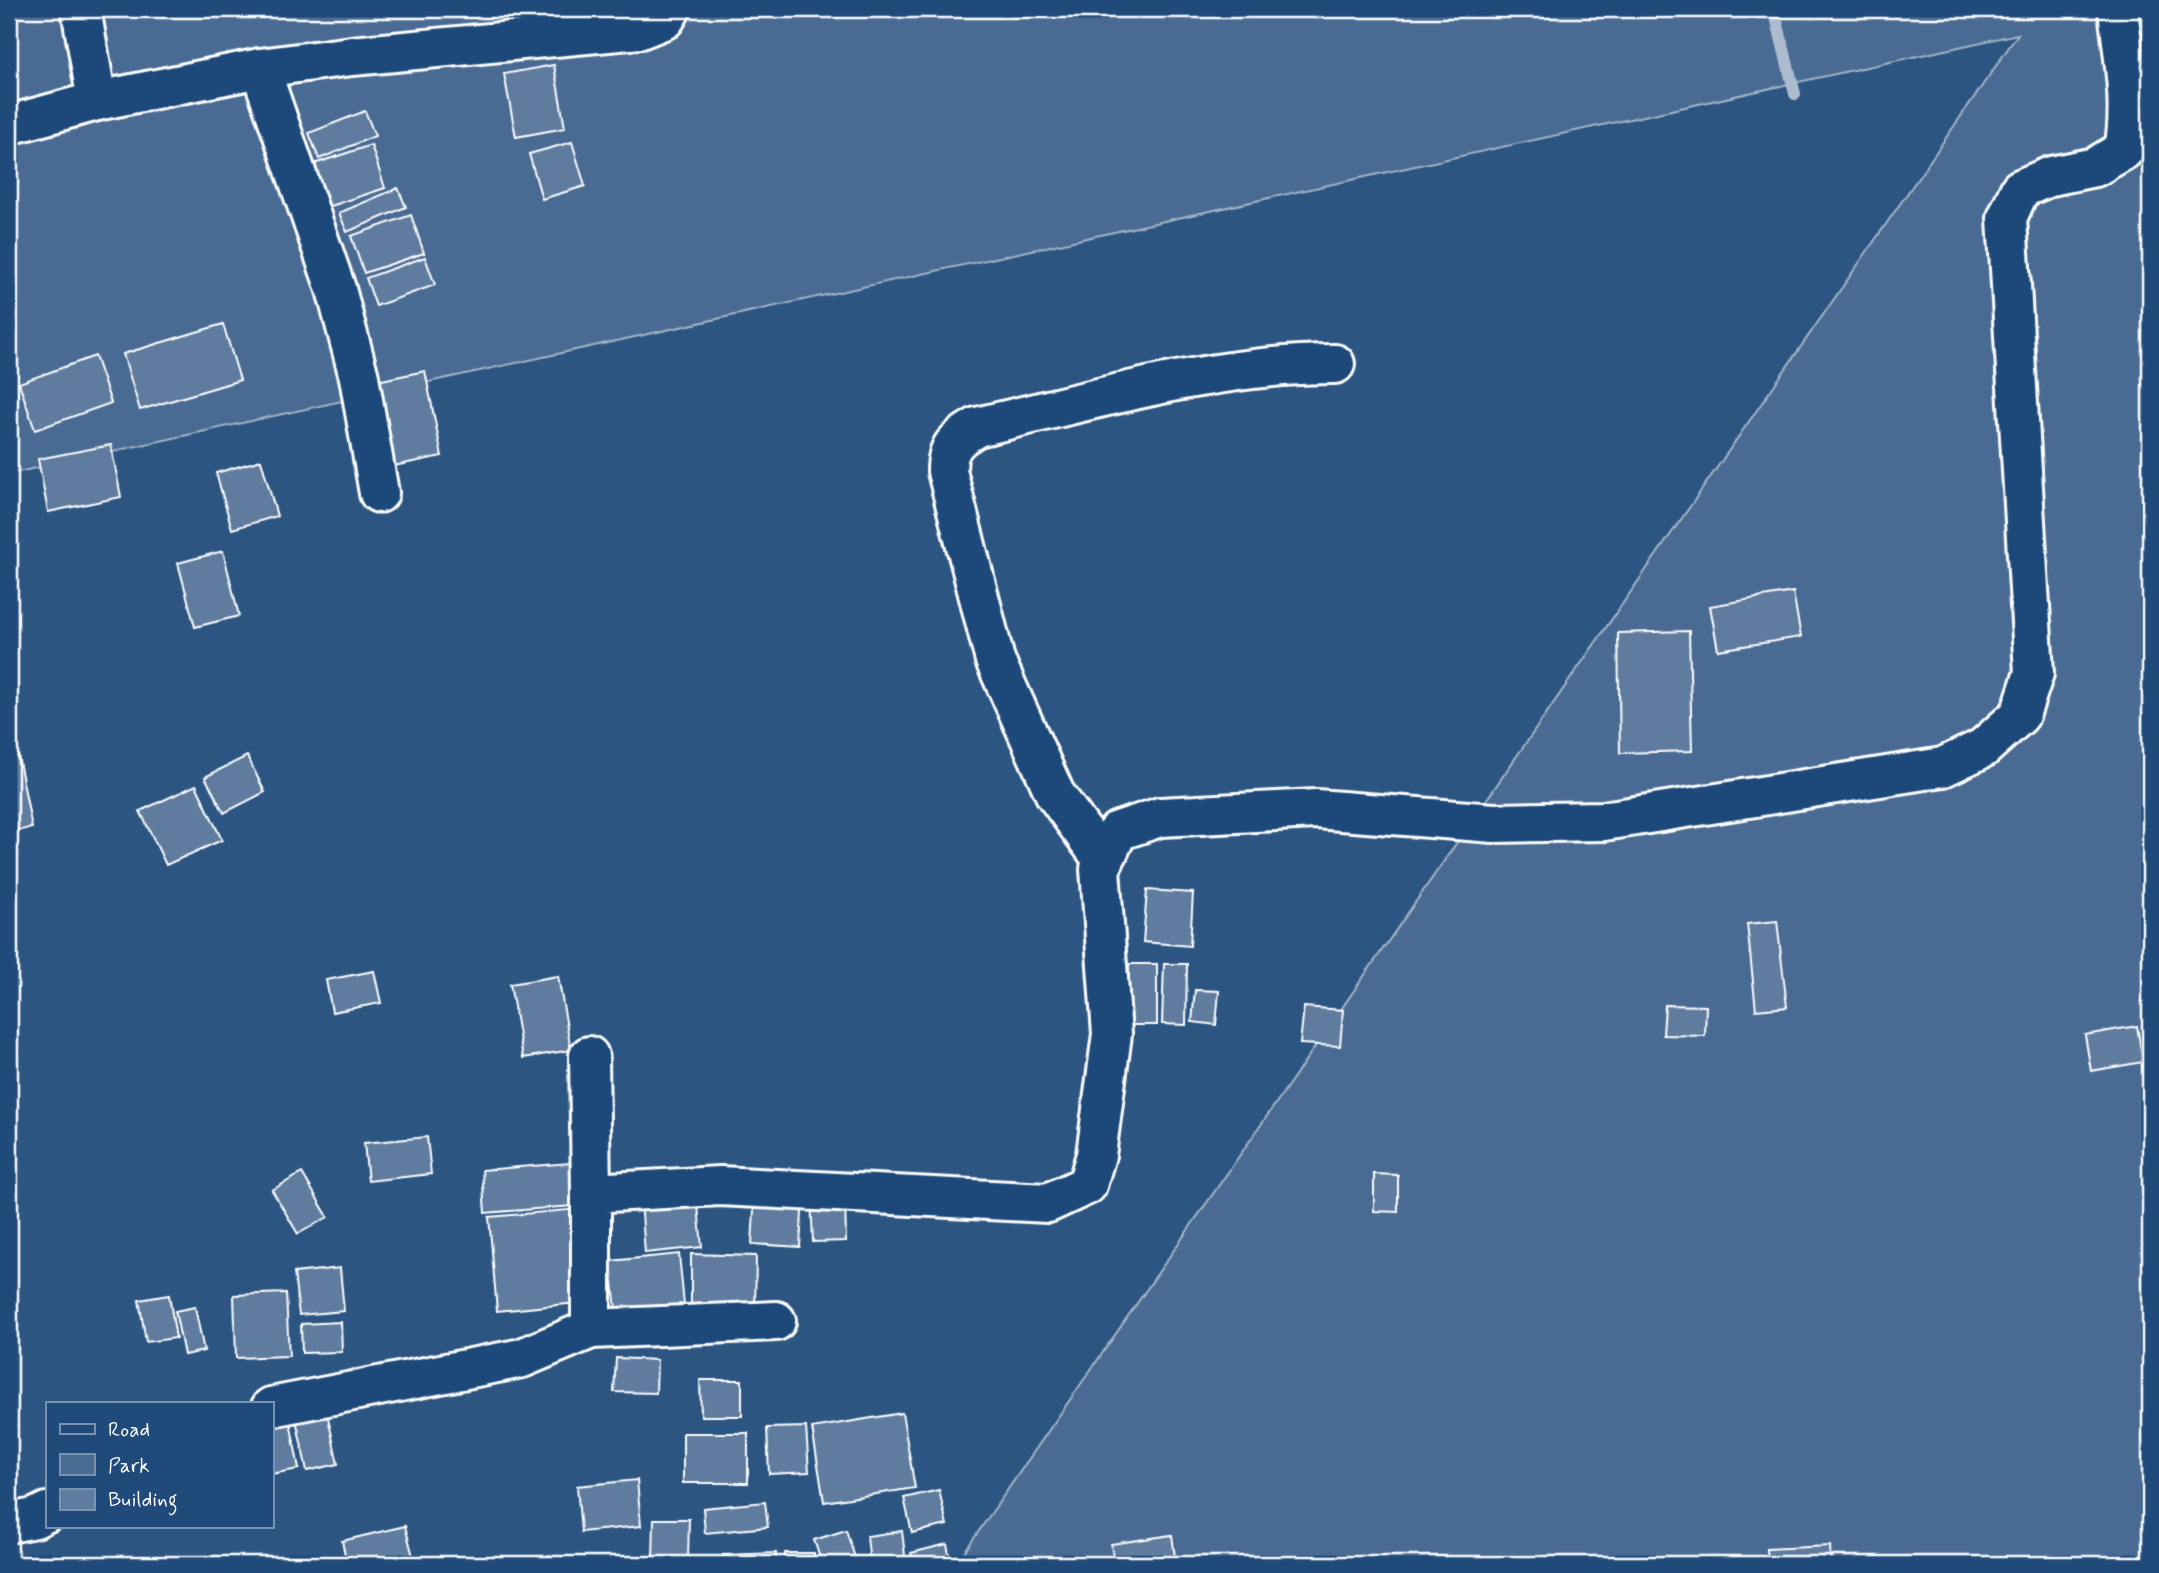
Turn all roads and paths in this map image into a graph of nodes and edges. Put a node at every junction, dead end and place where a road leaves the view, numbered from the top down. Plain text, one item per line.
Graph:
1 (81, 9) edge
2 (671, 9) edge
3 (2118, 9) edge
4 (260, 68) junction
5 (97, 101) junction
6 (9, 125) edge
7 (1335, 364) dead end
8 (379, 493) dead end
9 (1104, 861) junction
10 (589, 1056) dead end
11 (591, 1193) junction
12 (776, 1321) dead end
13 (591, 1329) junction
14 (273, 1407) edge
15 (46, 1513) edge
16 (9, 1523) edge

1 - 5 street
2 - 4 street
3 - 9 street
4 - 5 street
4 - 8 street
5 - 6 street
7 - 9 street
9 - 11 street
10 - 11 street
11 - 13 street
12 - 13 street
13 - 14 street
15 - 16 street

